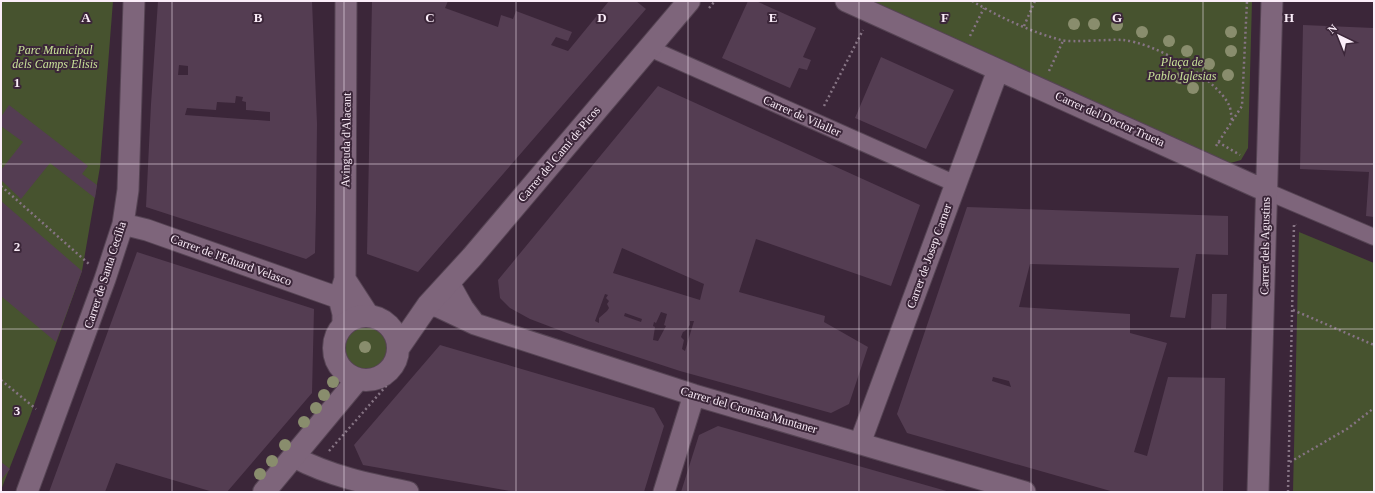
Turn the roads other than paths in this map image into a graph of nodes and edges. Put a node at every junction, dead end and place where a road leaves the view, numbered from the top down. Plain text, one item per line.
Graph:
1 (134, 1) edge
2 (346, 1) edge
3 (689, 1) edge
4 (846, 1) edge
5 (1272, 1) edge
6 (649, 48) junction
7 (998, 70) junction
8 (956, 184) junction
9 (1266, 191) junction
10 (123, 224) junction
11 (1374, 237) edge
12 (449, 283) junction
13 (342, 289) junction
14 (422, 313) junction
15 (377, 319) junction
16 (475, 324) junction
17 (344, 325) junction
18 (399, 348) junction
19 (358, 379) junction
20 (694, 395) junction
21 (860, 442) junction
22 (294, 457) junction
23 (979, 486) edge
24 (27, 492) edge
25 (264, 492) edge
26 (408, 492) edge
27 (664, 492) edge
28 (1025, 492) edge
29 (1258, 492) edge

1 - 10 street, Carrer de Santa Cecília
2 - 13 street, Avinguda d'Alacant
3 - 6 street, Carrer del Camí de Picos
4 - 7 street, Carrer del Doctor Trueta
5 - 9 street, Carrer dels Agustins
6 - 8 street, Carrer de Vilaller
6 - 12 street, Carrer del Camí de Picos
7 - 8 street, Carrer de Josep Carner
7 - 9 street, Carrer del Doctor Trueta
8 - 21 street, Carrer de Josep Carner
9 - 11 street, Carrer del Doctor Trueta
9 - 29 street, Carrer dels Agustins
10 - 13 street, Carrer de l'Eduard Velasco
10 - 24 street, Carrer de Santa Cecília
12 - 14 street, Carrer del Camí de Picos
12 - 16 street
13 - 15 street
13 - 17 street, Avinguda d'Alacant
14 - 15 street, Carrer del Camí de Picos
14 - 16 street, Carrer del Cronista Muntaner
14 - 18 street, Carrer del Camí de Picos
15 - 17 street
15 - 18 street
16 - 20 street, Carrer del Cronista Muntaner
17 - 19 street
18 - 19 street
19 - 22 street
20 - 21 street, Carrer del Cronista Muntaner
20 - 27 street
21 - 23 street, Carrer del Cronista Muntaner
22 - 25 street
22 - 26 street
23 - 28 street, Carrer del Cronista Muntaner

